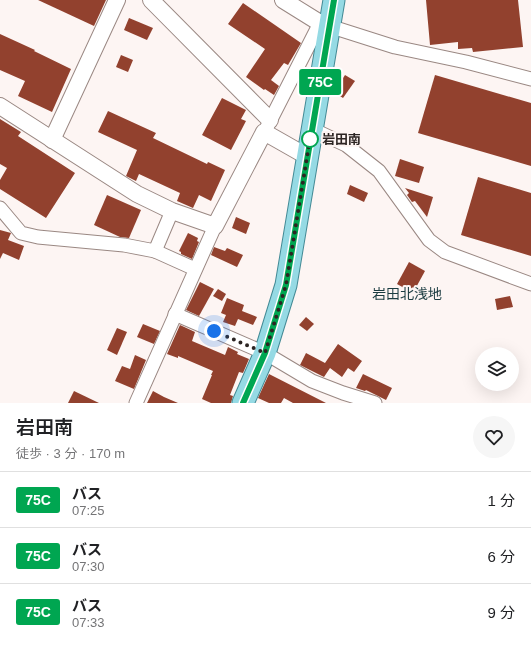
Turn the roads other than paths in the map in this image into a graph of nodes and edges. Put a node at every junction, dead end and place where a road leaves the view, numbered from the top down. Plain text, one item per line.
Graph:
1 (117, 0) edge
2 (151, 0) edge
3 (283, 0) edge
4 (334, 0) edge
5 (325, 24) junction
6 (531, 79) edge
7 (0, 106) edge
8 (267, 126) junction
9 (312, 129) junction
10 (52, 140) junction
11 (308, 157) junction
12 (0, 208) edge
13 (172, 211) junction
14 (215, 226) junction
15 (155, 251) junction
16 (195, 269) junction
17 (531, 284) edge
18 (175, 314) junction
19 (265, 353) junction
20 (136, 403) edge
21 (243, 403) edge
22 (376, 403) edge

1 - 10 street
2 - 8 street
3 - 5 street
4 - 5 main road
5 - 6 street
5 - 8 street
5 - 9 main road
7 - 10 street
8 - 11 street
8 - 14 street
9 - 11 main road
9 - 17 street
10 - 13 street
11 - 19 main road
12 - 15 street
13 - 14 street
13 - 15 street
14 - 16 street
15 - 16 street
16 - 18 street
18 - 19 street
18 - 20 street
19 - 21 main road
19 - 22 street

